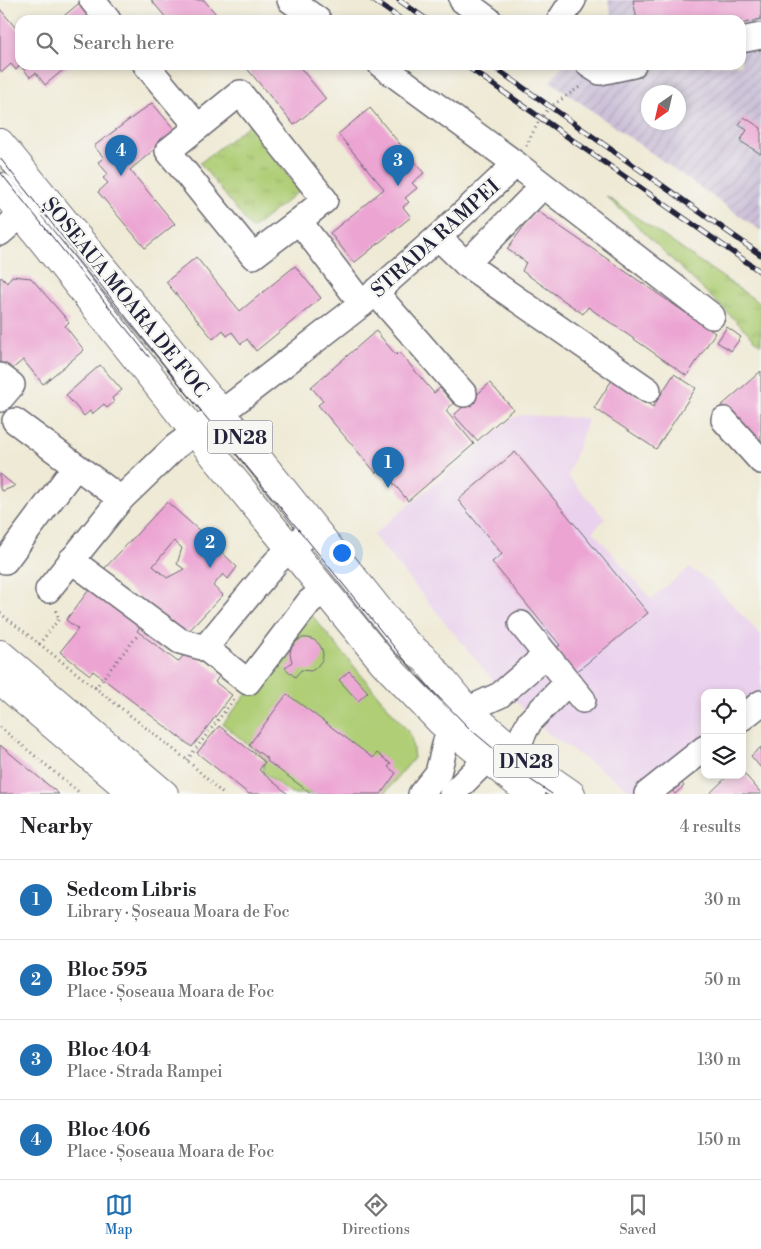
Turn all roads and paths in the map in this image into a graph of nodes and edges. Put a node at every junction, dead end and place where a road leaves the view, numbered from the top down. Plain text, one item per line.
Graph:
1 (92, 0) edge
2 (290, 0) edge
3 (462, 0) edge
4 (573, 0) edge
5 (104, 15) edge
6 (311, 15) edge
7 (482, 15) edge
8 (563, 15) edge
9 (761, 36) edge
10 (746, 39) edge
11 (150, 70) edge
12 (388, 70) edge
13 (594, 70) edge
14 (198, 127) junction
15 (0, 142) edge
16 (516, 164) junction
17 (543, 186) junction
18 (0, 187) edge
19 (43, 196) junction
20 (22, 214) junction
21 (299, 221) junction
22 (0, 233) edge
23 (438, 237) junction
24 (466, 264) junction
25 (369, 298) junction
26 (712, 316) dead end
27 (0, 376) edge
28 (648, 390) dead end
29 (464, 394) dead end
30 (0, 399) edge
31 (220, 412) junction
32 (724, 420) dead end
33 (15, 421) dead end
34 (194, 431) junction
35 (761, 461) edge
36 (76, 466) junction
37 (121, 499) junction
38 (313, 528) junction
39 (290, 548) junction
40 (71, 560) junction
41 (5, 561) dead end
42 (48, 590) joint
43 (324, 590) junction
44 (0, 613) edge
45 (521, 624) dead end
46 (142, 630) dead end
47 (404, 641) junction
48 (39, 644) junction
49 (205, 648) junction
50 (0, 654) edge
51 (546, 655) junction
52 (0, 680) edge
53 (248, 682) junction
54 (95, 688) junction
55 (761, 703) edge
56 (746, 715) edge
57 (476, 718) junction
58 (0, 727) edge
59 (449, 729) junction
60 (701, 751) edge
61 (515, 752) junction
62 (187, 760) junction
63 (486, 760) junction
64 (82, 794) edge
65 (134, 794) edge
66 (164, 794) edge
67 (223, 794) edge
68 (421, 794) edge
69 (452, 794) edge
70 (531, 794) edge
71 (570, 794) edge
72 (647, 794) edge

1 - 5 street
2 - 6 street
3 - 7 street
4 - 8 street
9 - 10 street
11 - 14 street
12 - 16 street, STRADA RAMPEI
13 - 16 path
14 - 21 street
14 - 21 street
15 - 19 main road, ȘOSEAUA MOARA DE FOC / DN28
16 - 17 street
16 - 23 street, STRADA RAMPEI
17 - 24 street
17 - 26 street
18 - 20 main road, ȘOSEAUA MOARA DE FOC / DN28
19 - 20 street
19 - 31 main road, ȘOSEAUA MOARA DE FOC / DN28
20 - 22 street
20 - 34 main road, ȘOSEAUA MOARA DE FOC / DN28
21 - 25 street
23 - 24 street
23 - 25 street, STRADA RAMPEI
24 - 28 street
25 - 29 street
25 - 31 street, STRADA RAMPEI
27 - 30 street
31 - 34 street, STRADA RAMPEI
31 - 38 main road, ȘOSEAUA MOARA DE FOC / DN28
32 - 35 street
33 - 36 street
34 - 37 street, STRADA RAMPEI
34 - 39 main road, ȘOSEAUA MOARA DE FOC / DN28
36 - 37 street
36 - 41 street
37 - 40 street, STRADA RAMPEI
38 - 39 street
38 - 47 main road, ȘOSEAUA MOARA DE FOC / DN28
39 - 43 main road, ȘOSEAUA MOARA DE FOC / DN28
39 - 49 street
40 - 42 street, STRADA RAMPEI
40 - 49 street
42 - 48 path
43 - 53 street
43 - 59 main road, ȘOSEAUA MOARA DE FOC / DN28
44 - 48 path
45 - 51 street
46 - 54 path
47 - 57 main road, ȘOSEAUA MOARA DE FOC / DN28
47 - 63 street
48 - 54 path
49 - 53 street
50 - 66 main road
51 - 57 street
51 - 61 street
52 - 65 main road
53 - 62 path
54 - 62 path
55 - 56 street
57 - 61 main road, DN28
58 - 64 path
59 - 63 main road, ȘOSEAUA MOARA DE FOC / DN28
59 - 68 street
60 - 72 street
61 - 71 main road, DN28
62 - 67 path
63 - 69 street
63 - 70 main road, DN28

